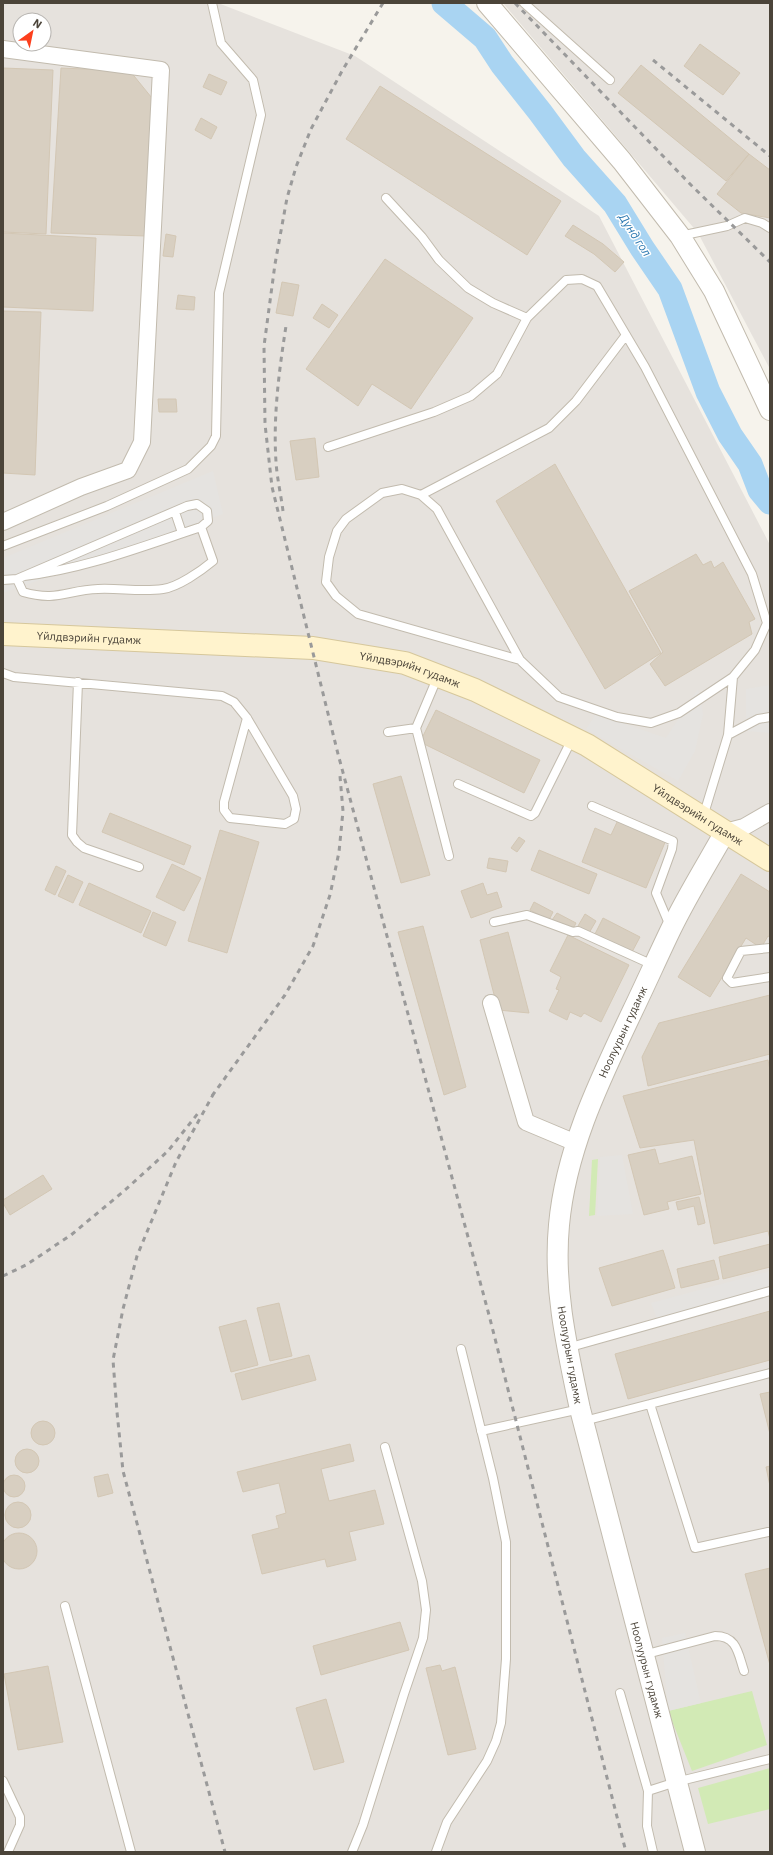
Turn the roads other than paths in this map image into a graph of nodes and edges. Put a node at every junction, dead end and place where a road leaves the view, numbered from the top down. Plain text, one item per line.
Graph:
1 (212, 3) edge
2 (487, 3) edge
3 (524, 3) edge
4 (3, 49) edge
5 (610, 80) dead end
6 (386, 198) dead end
7 (770, 228) edge
8 (680, 236) junction
9 (527, 318) junction
10 (626, 335) junction
11 (770, 410) edge
12 (328, 447) dead end
13 (421, 496) junction
14 (175, 512) junction
15 (3, 522) edge
16 (201, 527) junction
17 (182, 533) junction
18 (3, 546) edge
19 (20, 578) junction
20 (3, 580) edge
21 (3, 634) edge
22 (520, 660) junction
23 (3, 674) edge
24 (438, 676) junction
25 (734, 676) junction
26 (78, 682) junction
27 (770, 717) edge
28 (247, 718) junction
29 (416, 728) junction
30 (388, 732) dead end
31 (728, 735) junction
32 (572, 738) junction
33 (458, 784) dead end
34 (592, 806) dead end
35 (770, 812) edge
36 (703, 818) junction
37 (725, 832) junction
38 (448, 856) dead end
39 (770, 860) edge
40 (139, 867) dead end
41 (494, 922) dead end
42 (671, 928) junction
43 (770, 948) edge
44 (654, 965) junction
45 (770, 977) edge
46 (491, 1003) dead end
47 (576, 1143) junction
48 (770, 1291) edge
49 (566, 1348) junction
50 (461, 1349) dead end
51 (770, 1373) edge
52 (650, 1404) junction
53 (581, 1415) junction
54 (481, 1431) junction
55 (386, 1447) dead end
56 (768, 1532) dead end
57 (65, 1606) dead end
58 (643, 1655) junction
59 (744, 1671) dead end
60 (620, 1693) dead end
61 (770, 1759) edge
62 (3, 1781) edge
63 (676, 1782) junction
64 (648, 1791) junction
65 (8, 1852) edge
66 (131, 1852) edge
67 (352, 1852) edge
68 (436, 1852) edge
69 (653, 1852) edge
70 (695, 1852) edge

1 - 18 lane
2 - 8 street
3 - 5 lane
4 - 15 street
6 - 9 lane
7 - 8 lane
8 - 11 street
9 - 10 lane
9 - 12 lane
10 - 13 lane
10 - 25 lane
13 - 22 lane
13 - 22 lane
14 - 16 lane
14 - 17 lane
14 - 19 lane
16 - 17 lane
16 - 19 lane
17 - 19 lane
19 - 20 lane
21 - 24 main road, Yйлдвэрийн гудамж
22 - 25 lane
23 - 26 lane
24 - 29 lane
24 - 32 main road, Yйлдвэрийн гудамж
25 - 31 lane
26 - 28 lane
26 - 40 lane
27 - 31 lane
28 - 28 lane
29 - 30 lane
29 - 38 lane
31 - 36 lane
32 - 33 lane
32 - 36 main road, Yйлдвэрийн гудамж
34 - 42 lane
35 - 37 street
36 - 37 main road, Yйлдвэрийн гудамж
37 - 39 main road, Yйлдвэрийн гудамж
37 - 42 street, Ноолуурын гудамж
41 - 44 lane
42 - 44 street, Ноолуурын гудамж
43 - 45 lane
44 - 47 street, Ноолуурын гудамж
46 - 47 street
47 - 49 street, Ноолуурын гудамж
48 - 49 lane
49 - 53 street, Ноолуурын гудамж
50 - 54 lane
51 - 52 lane
52 - 53 lane
52 - 56 lane
53 - 54 lane
53 - 58 street, Ноолуурын гудамж
54 - 68 lane
55 - 67 lane
57 - 66 lane
58 - 59 lane
58 - 63 street, Ноолуурын гудамж
60 - 64 lane
61 - 63 lane
62 - 65 lane
63 - 64 lane
63 - 70 street, Ноолуурын гудамж
64 - 69 lane

